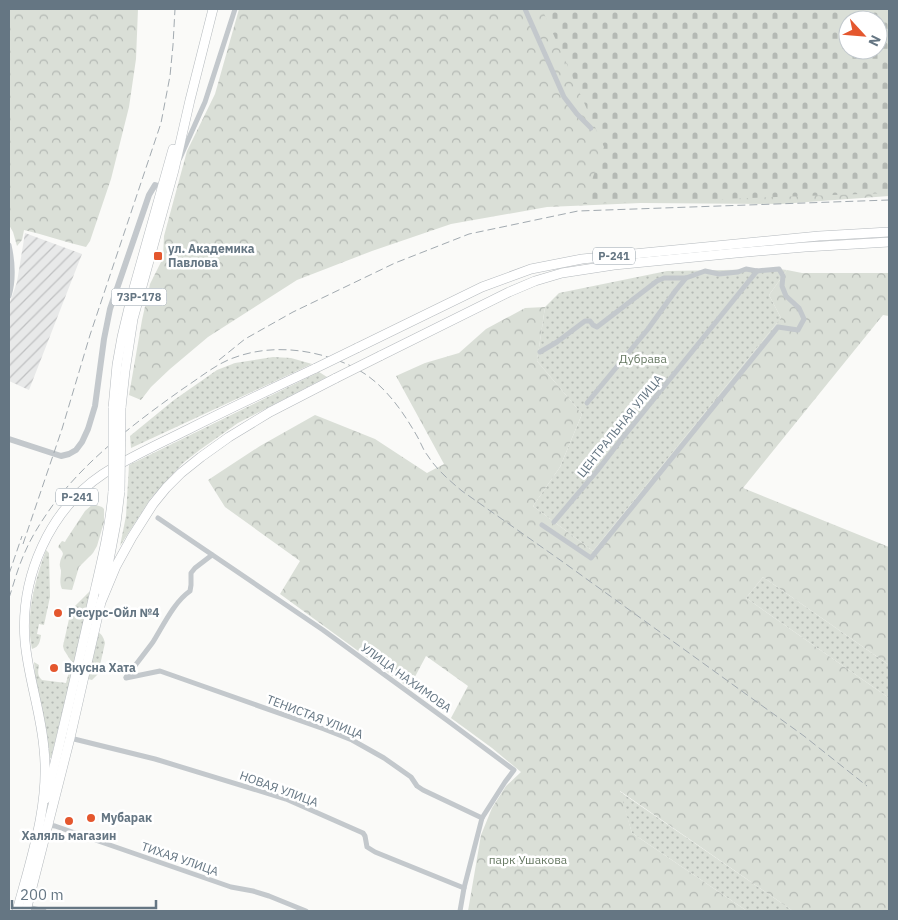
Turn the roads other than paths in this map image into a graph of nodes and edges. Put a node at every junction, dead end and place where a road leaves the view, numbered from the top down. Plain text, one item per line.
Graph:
1 (213, 9) edge
2 (235, 9) edge
3 (525, 9) edge
4 (190, 100) junction
5 (186, 119) junction
6 (195, 127) junction
7 (591, 128) dead end
8 (174, 170) junction
9 (165, 188) junction
10 (889, 232) edge
11 (889, 242) edge
12 (9, 245) edge
13 (757, 271) junction
14 (686, 278) junction
15 (9, 296) edge
16 (540, 352) dead end
17 (587, 403) dead end
18 (9, 439) edge
19 (116, 491) junction
20 (158, 518) dead end
21 (554, 522) dead end
22 (542, 525) dead end
23 (212, 555) junction
24 (100, 602) junction
25 (70, 738) junction
26 (482, 818) junction
27 (44, 824) junction
28 (464, 888) junction
29 (27, 909) edge
30 (16, 911) edge
31 (44, 911) edge
32 (306, 911) edge
33 (460, 911) edge

1 - 4 main road
2 - 6 street
3 - 7 street
4 - 5 main road, 73Р-178
4 - 9 main road, 73Р-178
5 - 6 street
5 - 8 main road, 73Р-178
6 - 8 street
8 - 9 main road, 73Р-178
9 - 18 street
9 - 19 main road, 73Р-178, bridge
10 - 27 main road, Р-241, bridge
11 - 24 main road, Р-241, bridge
12 - 15 street
13 - 14 street
13 - 21 street, ЦЕНТРАЛЬНАЯ УЛИЦА
13 - 22 street
14 - 16 street
14 - 17 street
19 - 24 main road, 73Р-178
19 - 27 main road, 73Р-178
20 - 23 street, УЛИЦА НАХИМОВА
23 - 26 street, УЛИЦА НАХИМОВА
23 - 26 street, ТЕНИСТАЯ УЛИЦА
24 - 25 main road, Р-241
25 - 27 main road, Р-241
25 - 28 street, НОВАЯ УЛИЦА
26 - 28 street, УЛИЦА НАХИМОВА
27 - 29 main road, Р-241
27 - 30 main road, Р-241
27 - 32 street, ТИХАЯ УЛИЦА
28 - 33 street, УЛИЦА НАХИМОВА
29 - 31 street

